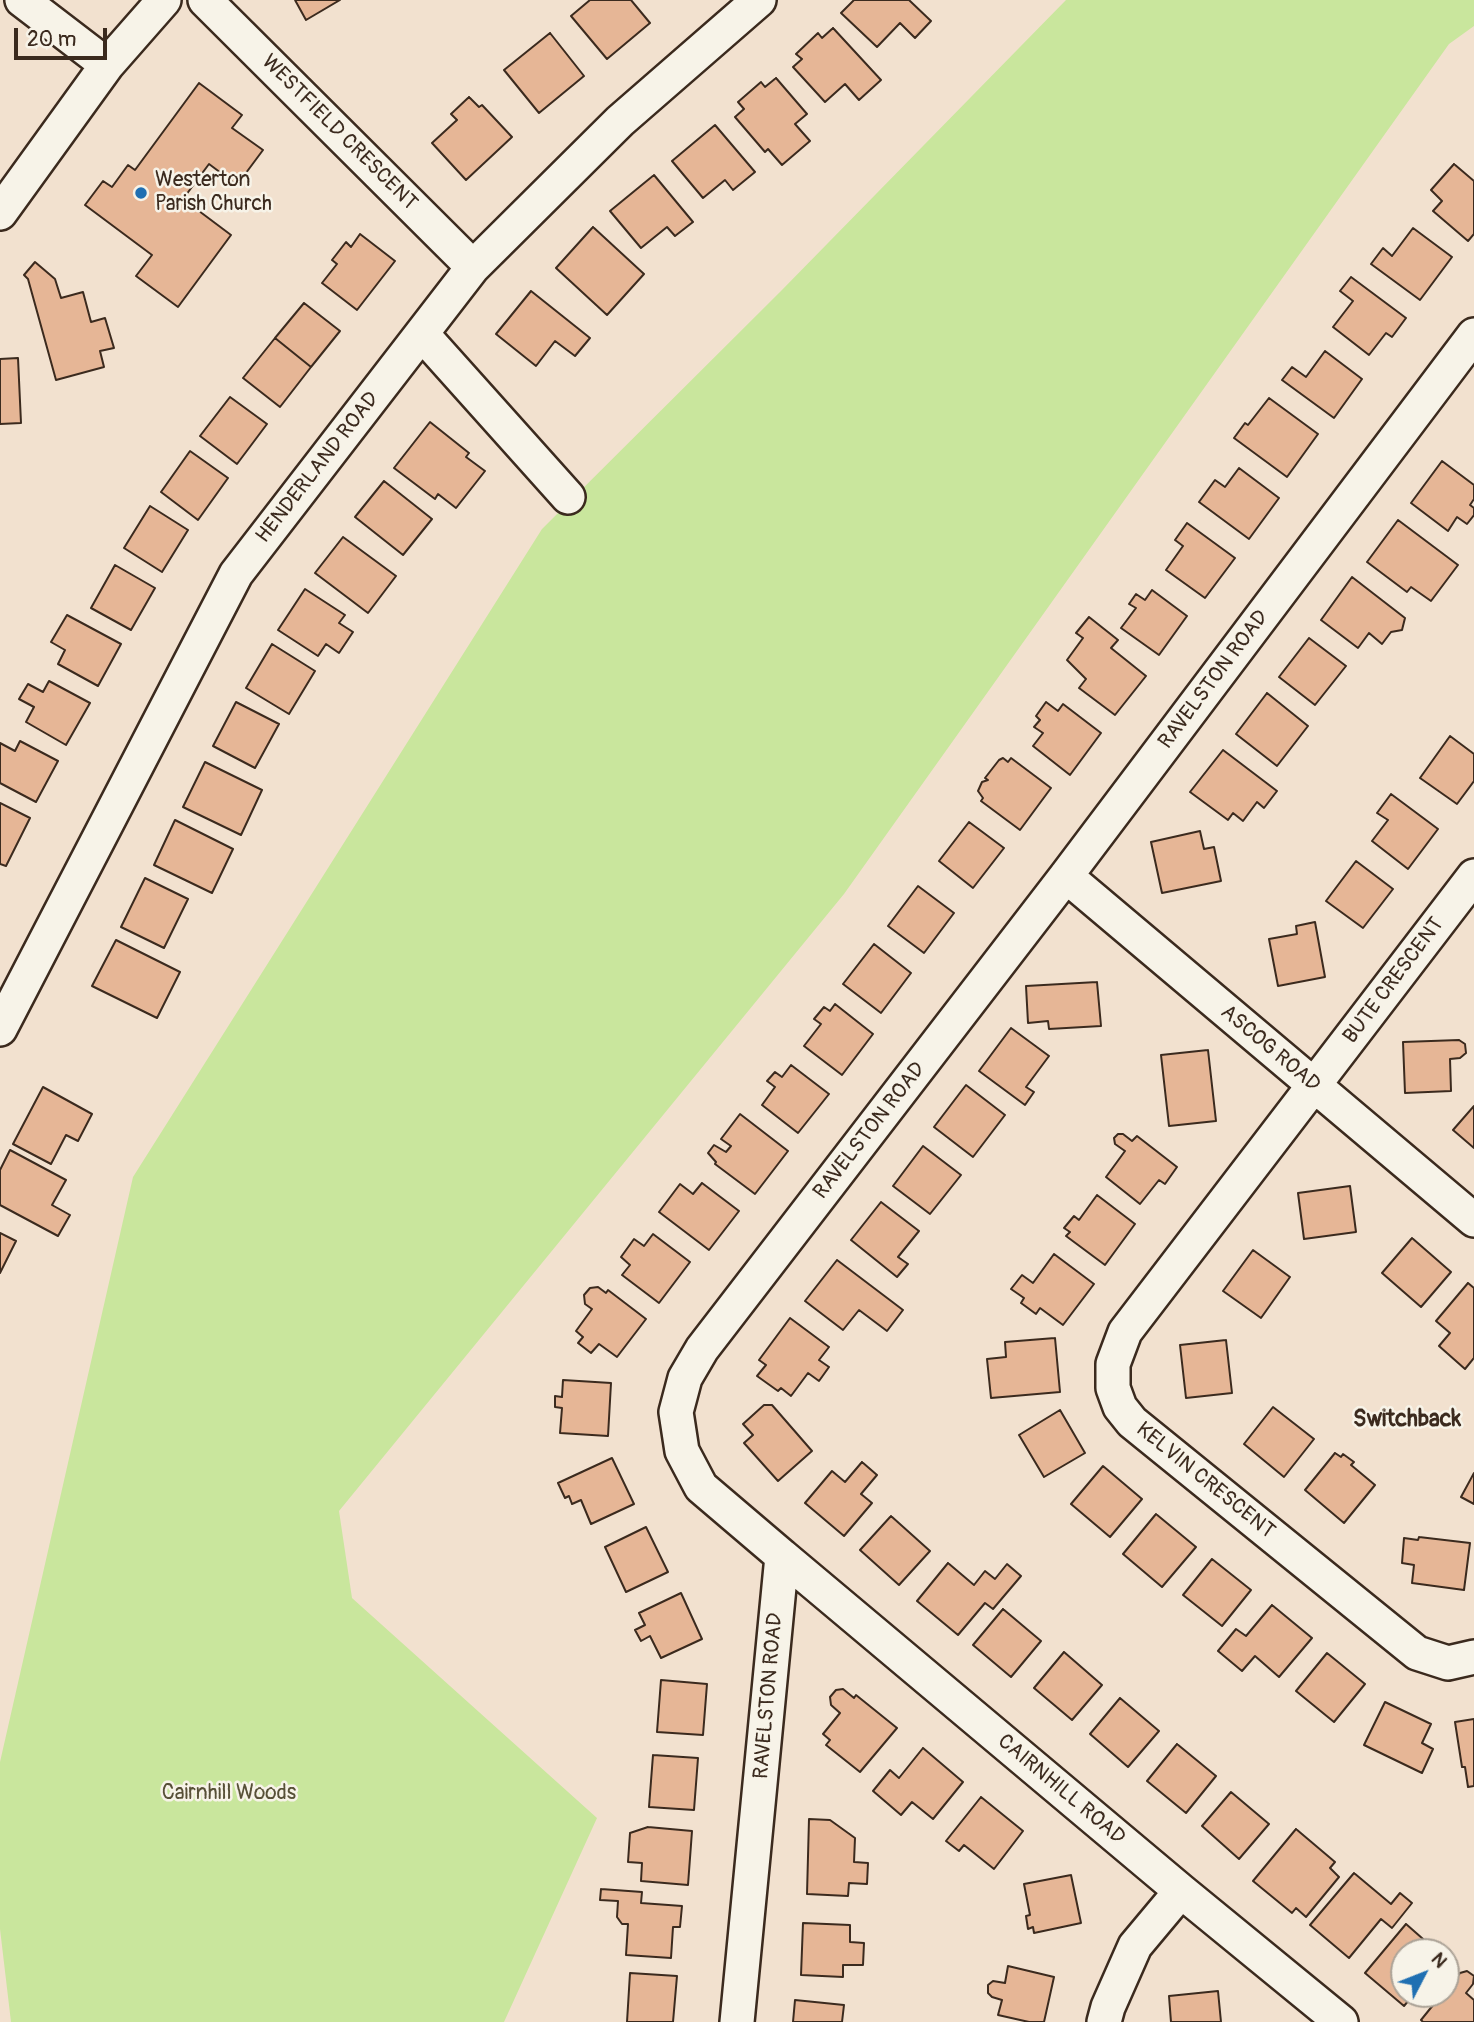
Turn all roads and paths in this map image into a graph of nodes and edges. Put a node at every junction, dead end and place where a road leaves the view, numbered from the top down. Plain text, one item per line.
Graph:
1 (22, 0) edge
2 (164, 0) edge
3 (205, 0) edge
4 (760, 0) edge
5 (107, 65) junction
6 (0, 213) edge
7 (474, 267) junction
8 (422, 334) junction
9 (1474, 335) edge
10 (568, 497) dead end
11 (1066, 876) junction
12 (1474, 876) edge
13 (2, 1020) edge
14 (1313, 1086) junction
15 (1474, 1220) edge
16 (782, 1556) junction
17 (1474, 1657) edge
18 (1181, 1891) junction
19 (737, 2022) edge
20 (1104, 2022) edge
21 (1341, 2022) edge

1 - 5 street
2 - 5 street
3 - 7 street, WESTFIELD CRESCENT
4 - 7 street, HENDERLAND ROAD
5 - 6 street
7 - 8 street, HENDERLAND ROAD
8 - 10 street
8 - 13 street, HENDERLAND ROAD
9 - 11 street, RAVELSTON ROAD
11 - 14 street, ASCOG ROAD
11 - 16 street, RAVELSTON ROAD
12 - 14 street, BUTE CRESCENT
14 - 15 street, ASCOG ROAD
14 - 17 street, KELVIN CRESCENT
16 - 18 street, CAIRNHILL ROAD
16 - 19 street, RAVELSTON ROAD
18 - 20 street
18 - 21 street, CAIRNHILL ROAD

